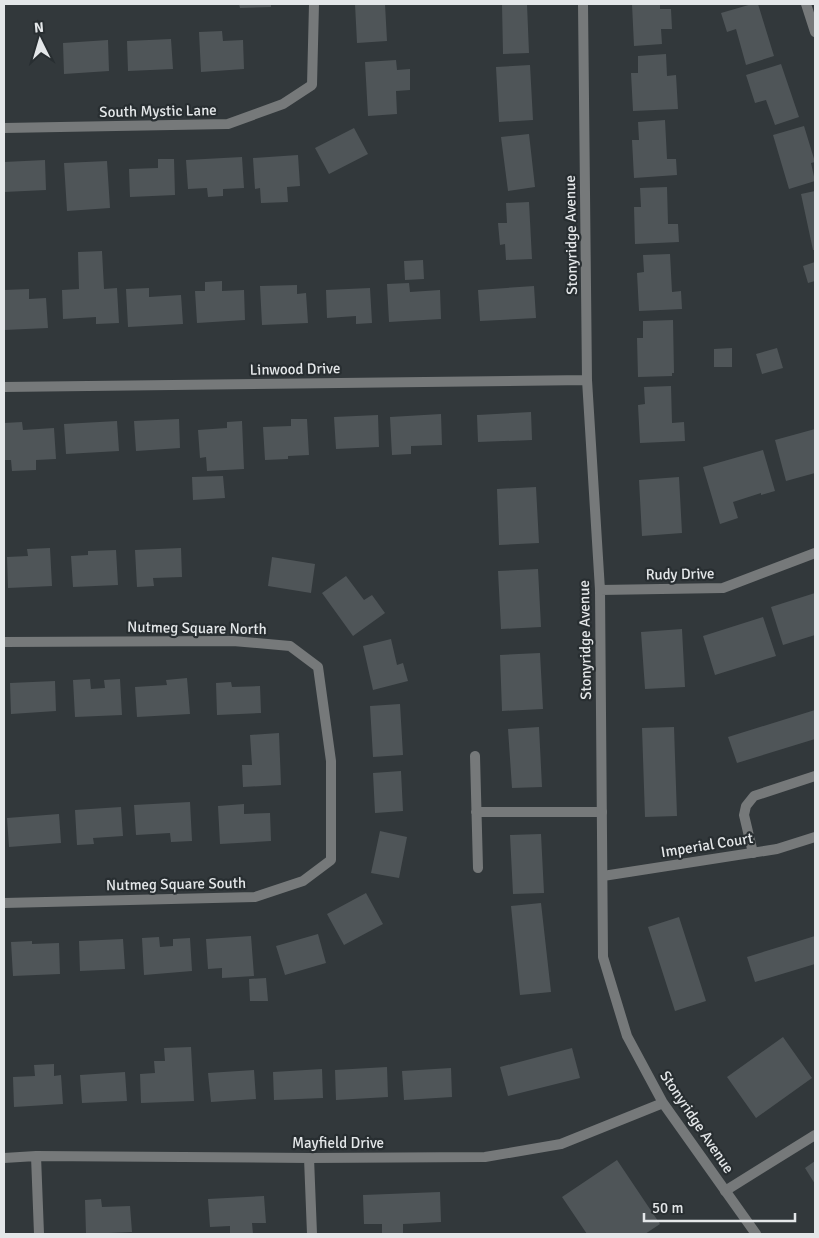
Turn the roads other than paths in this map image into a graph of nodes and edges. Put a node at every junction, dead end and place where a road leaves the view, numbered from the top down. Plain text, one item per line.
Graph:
1 (314, 4) edge
2 (583, 4) edge
3 (806, 4) edge
4 (815, 32) edge
5 (4, 128) edge
6 (588, 380) junction
7 (4, 388) edge
8 (815, 553) edge
9 (600, 590) junction
10 (4, 642) edge
11 (475, 756) dead end
12 (331, 761) joint
13 (815, 776) edge
14 (476, 812) junction
15 (602, 812) junction
16 (815, 837) edge
17 (753, 853) junction
18 (478, 868) dead end
19 (603, 876) junction
20 (4, 903) edge
21 (663, 1103) junction
22 (815, 1135) edge
23 (36, 1156) junction
24 (4, 1158) edge
25 (309, 1158) junction
26 (725, 1191) junction
27 (39, 1234) edge
28 (312, 1234) edge
29 (756, 1234) edge

1 - 5 street, South Mystic Lane
2 - 6 street, Stonyridge Avenue
3 - 4 street
6 - 7 street, Linwood Drive
6 - 9 street, Stonyridge Avenue
8 - 9 street, Rudy Drive
9 - 15 street, Stonyridge Avenue
10 - 12 street, Nutmeg Square North
11 - 14 street
12 - 20 street, Nutmeg Square South
13 - 17 street
14 - 15 street
14 - 18 street
15 - 19 street, Stonyridge Avenue
16 - 17 street, Imperial Court
17 - 19 street, Imperial Court
19 - 21 street, Stonyridge Avenue
21 - 25 street, Mayfield Drive
21 - 26 street, Stonyridge Avenue
22 - 26 street
23 - 24 street, Mayfield Drive
23 - 25 street, Mayfield Drive
23 - 27 street
25 - 28 street
26 - 29 street, Stonyridge Avenue

